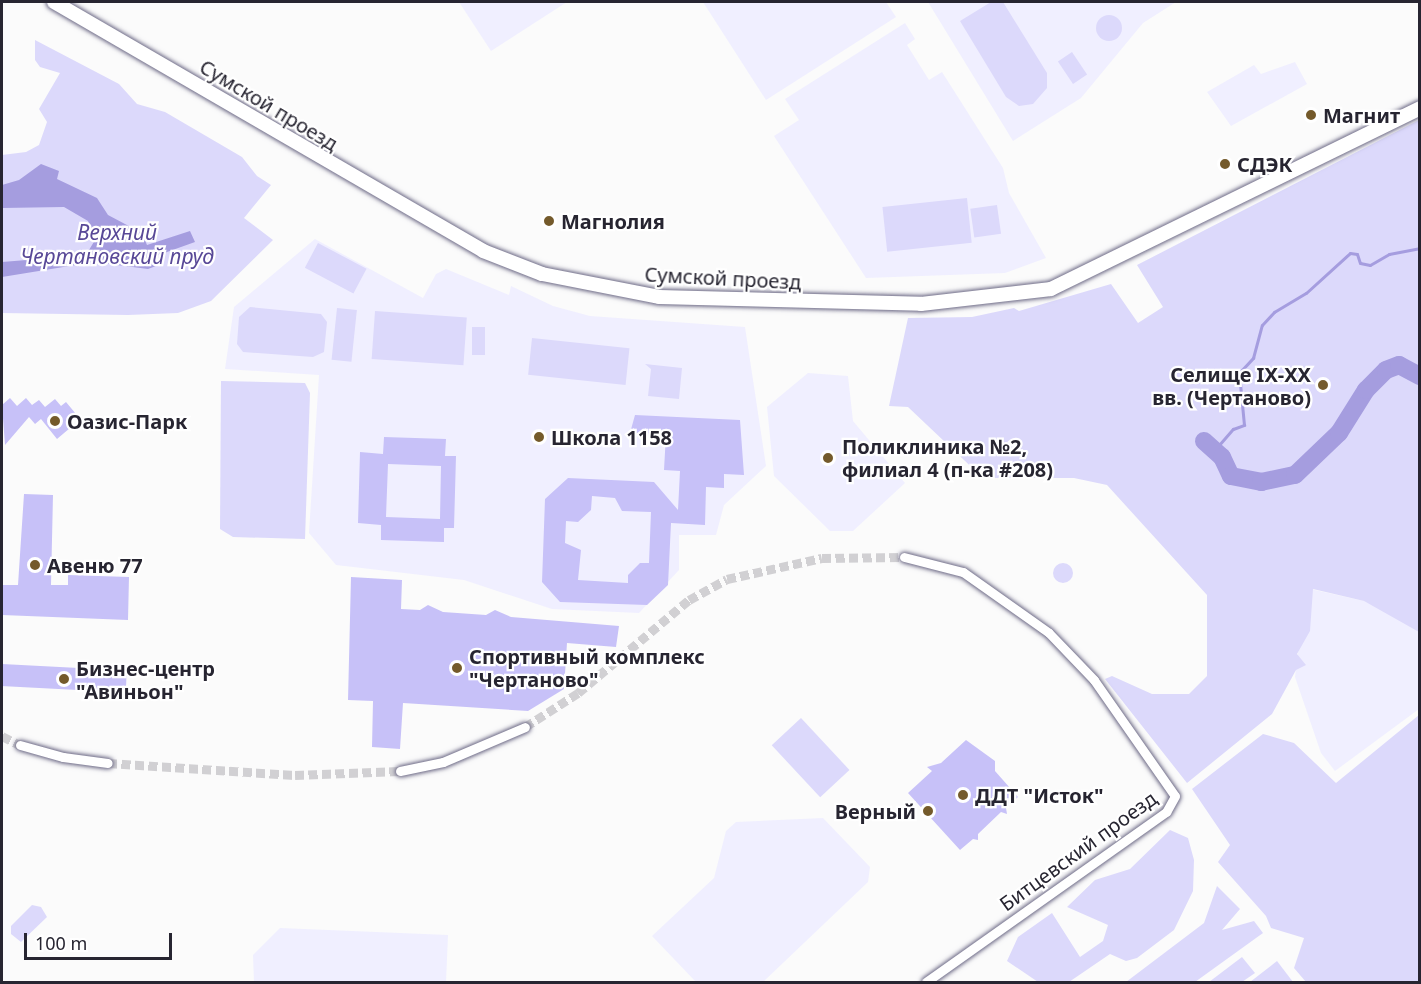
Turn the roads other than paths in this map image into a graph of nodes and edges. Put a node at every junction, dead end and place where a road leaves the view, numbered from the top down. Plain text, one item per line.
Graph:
1 (54, 2) edge
2 (1419, 108) edge
3 (904, 557) tunnel mouth
4 (525, 727) tunnel mouth
5 (20, 745) tunnel mouth
6 (108, 762) tunnel mouth
7 (400, 771) tunnel mouth
8 (926, 982) edge

1 - 2 street, Сумской проезд
3 - 8 street, Битцевский проезд
4 - 7 street
5 - 6 street

